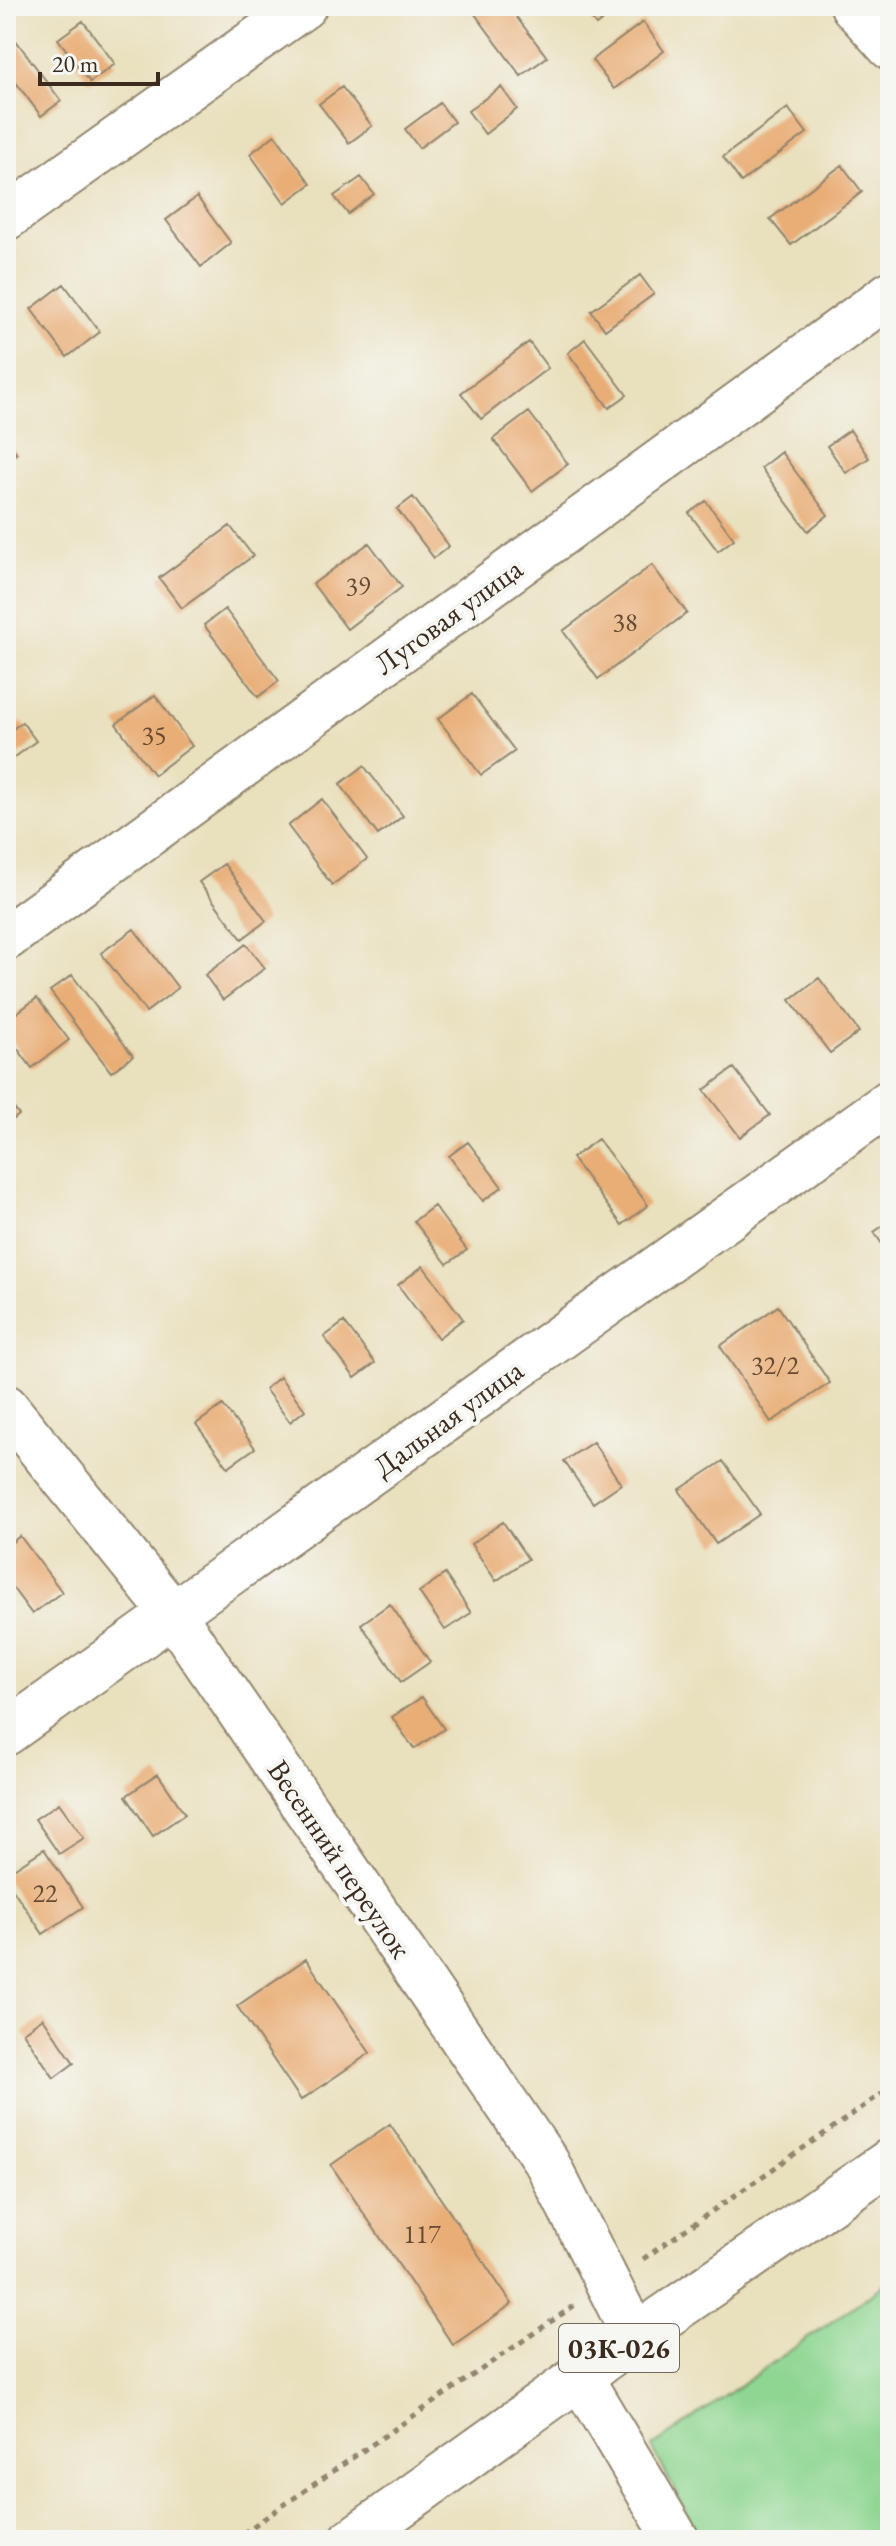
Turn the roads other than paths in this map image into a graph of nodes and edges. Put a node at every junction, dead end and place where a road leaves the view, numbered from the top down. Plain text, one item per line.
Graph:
1 (304, 6) edge
2 (853, 6) edge
3 (890, 47) edge
4 (6, 218) edge
5 (890, 294) edge
6 (6, 938) edge
7 (890, 1102) edge
8 (6, 1407) edge
9 (173, 1614) junction
10 (6, 1733) edge
11 (890, 2161) edge
12 (635, 2337) junction
13 (580, 2377) junction
14 (352, 2540) edge
15 (677, 2540) edge

1 - 4 street
2 - 3 street
5 - 6 street, Луговая улица
7 - 9 street, Дальная улица
8 - 9 street, Весенний переулок
9 - 10 street, Дальная улица
9 - 12 street, Весенний переулок
11 - 12 street, 03К-026
12 - 13 street, 03К-026
13 - 14 street, 03К-026
13 - 15 street

